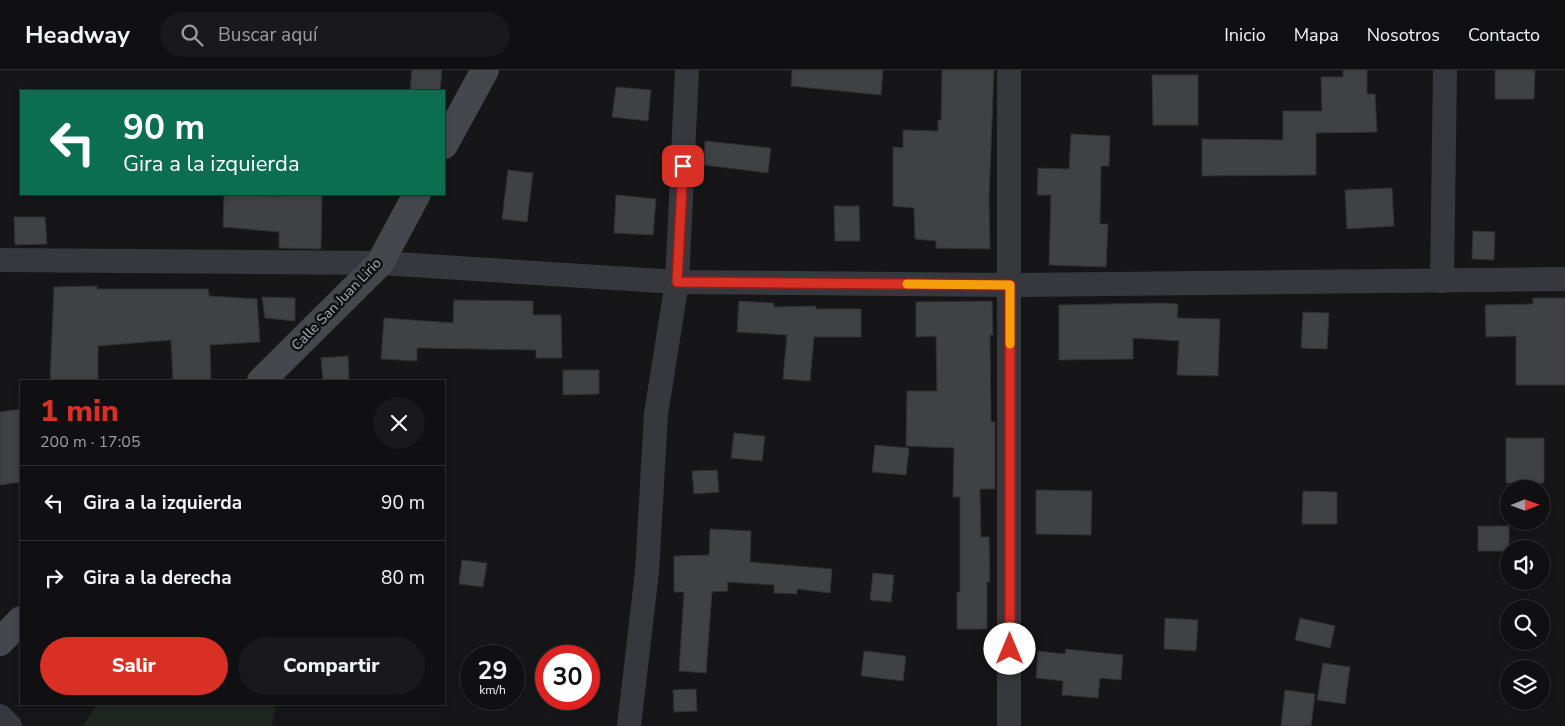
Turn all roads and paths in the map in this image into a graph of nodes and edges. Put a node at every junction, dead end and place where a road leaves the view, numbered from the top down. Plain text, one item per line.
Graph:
1 (484, 70) edge
2 (687, 70) edge
3 (1009, 70) edge
4 (1445, 70) edge
5 (445, 143) edge
6 (416, 195) edge
7 (0, 260) edge
8 (380, 263) junction
9 (1565, 279) edge
10 (1442, 281) junction
11 (677, 282) junction
12 (1010, 285) junction
13 (262, 380) edge
14 (20, 621) edge
15 (0, 642) edge
16 (0, 716) edge
17 (10, 726) edge
18 (628, 726) edge
19 (1009, 726) edge

1 - 5 street
2 - 11 street
3 - 12 street
4 - 10 street
6 - 8 street, Calle San Juan Lirio
7 - 8 street
8 - 11 street
8 - 13 street, Calle San Juan Lirio
9 - 10 street
10 - 12 street
11 - 12 street
11 - 18 street
12 - 19 street
14 - 15 street
16 - 17 street

